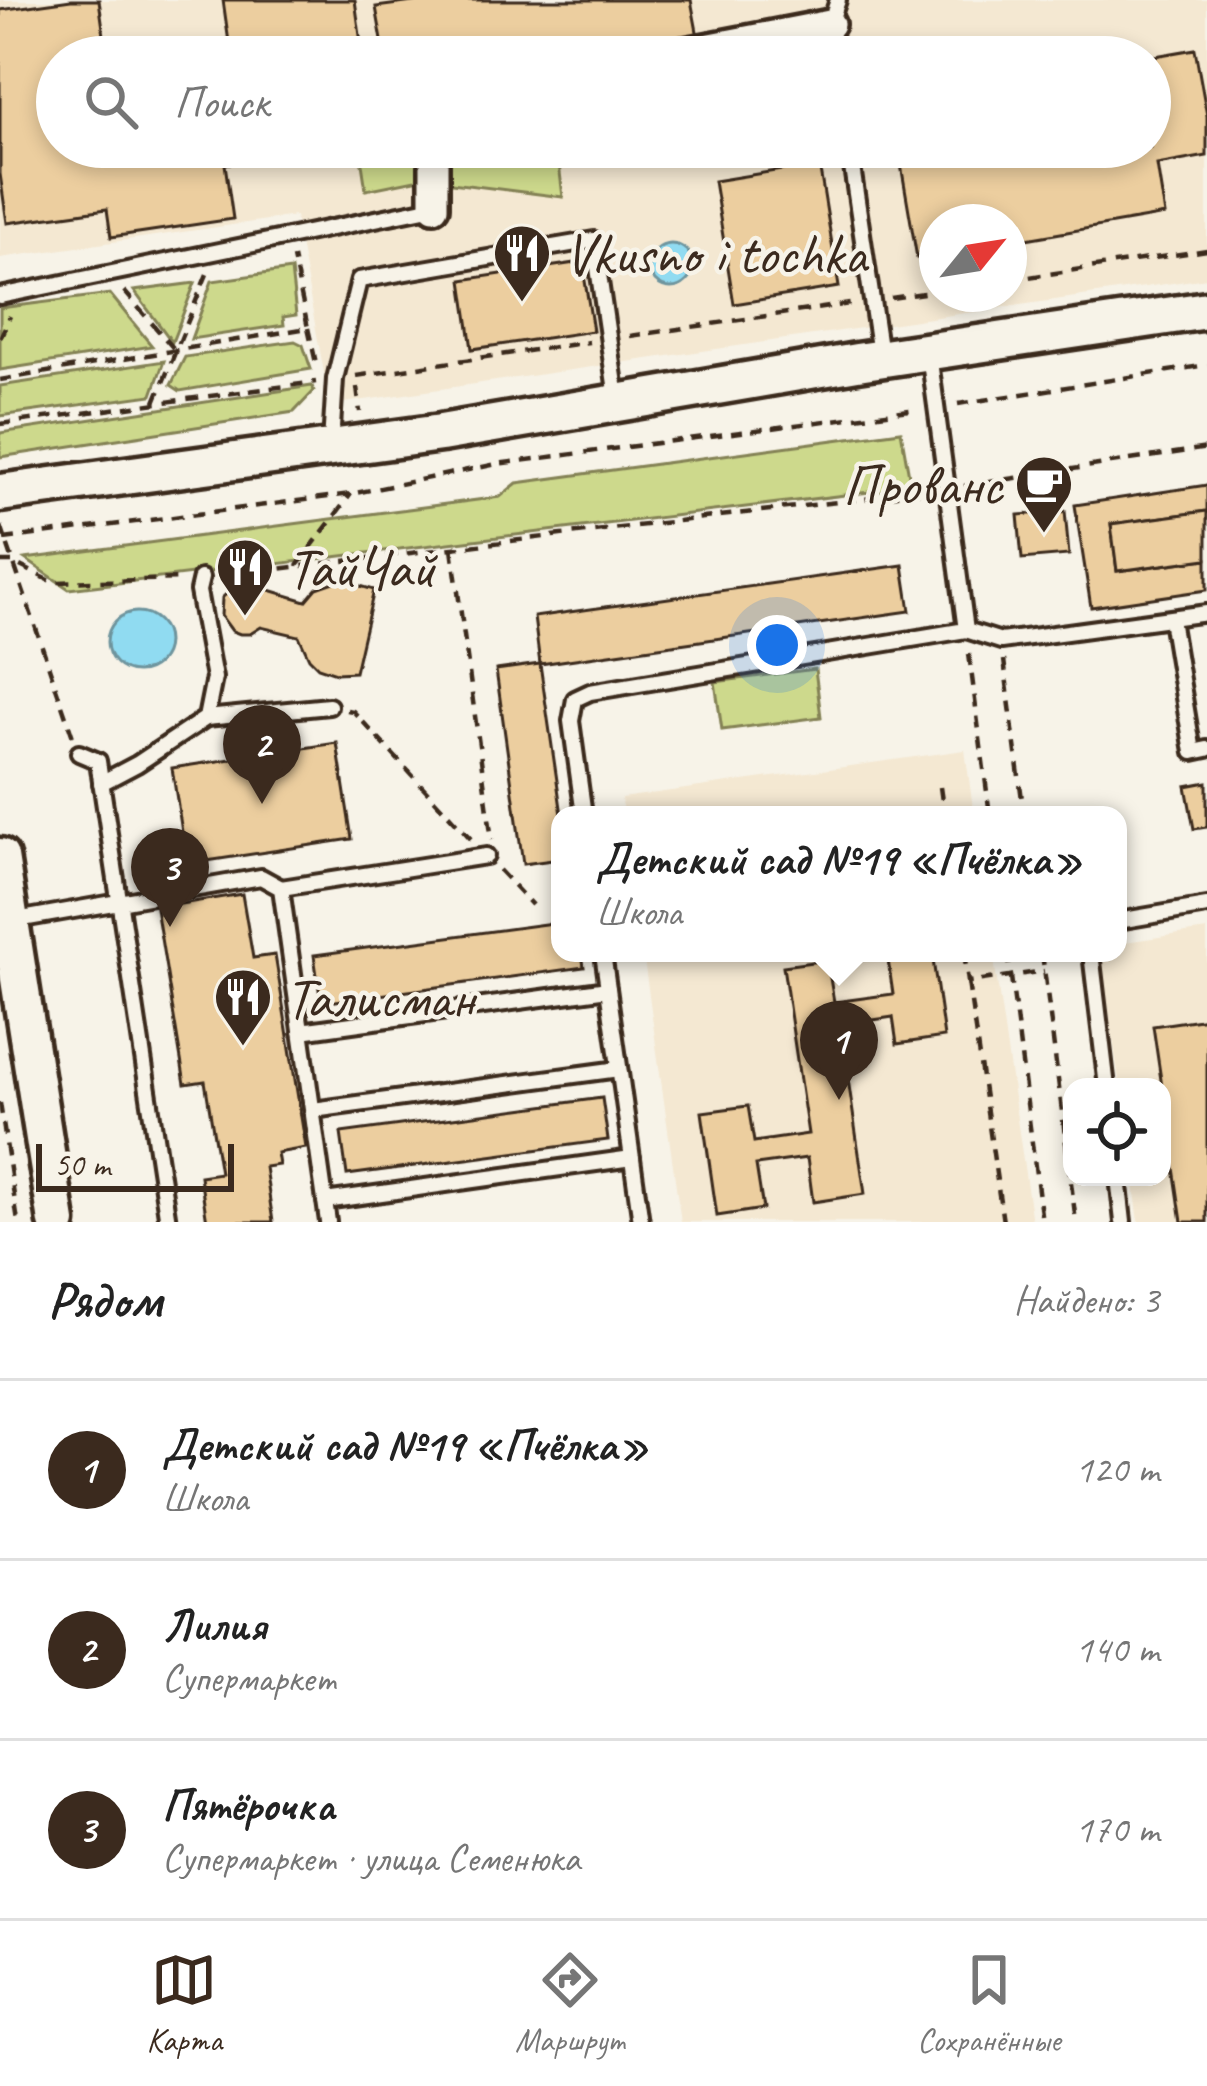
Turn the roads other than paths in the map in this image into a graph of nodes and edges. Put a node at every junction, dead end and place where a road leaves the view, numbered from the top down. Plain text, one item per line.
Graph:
1 (834, 12) edge
2 (741, 36) edge
3 (434, 168) edge
4 (852, 168) edge
5 (434, 207) joint
6 (0, 296) edge
7 (1207, 310) edge
8 (928, 352) junction
9 (880, 359) junction
10 (618, 403) junction
11 (331, 448) junction
12 (0, 493) edge
13 (201, 578) road end
14 (1207, 613) edge
15 (1171, 619) junction
16 (966, 629) junction
17 (328, 706) road end
18 (206, 718) junction
19 (1207, 749) edge
20 (79, 753) road end
21 (101, 782) junction
22 (583, 806) edge
23 (0, 857) edge
24 (491, 861) road end
25 (281, 888) junction
26 (119, 903) junction
27 (1207, 906) edge
28 (1127, 919) edge
29 (11, 921) junction
30 (604, 962) edge
31 (1092, 962) edge
32 (608, 989) junction
33 (301, 1031) junction
34 (620, 1069) junction
35 (1106, 1078) edge
36 (313, 1110) junction
37 (632, 1158) junction
38 (1119, 1186) edge
39 (326, 1201) junction
40 (57, 1222) edge
41 (168, 1222) edge
42 (328, 1222) edge
43 (640, 1222) edge
44 (1124, 1222) edge

1 - 2 street
3 - 5 street
4 - 9 lane
5 - 6 lane
7 - 8 main road
8 - 9 main road
8 - 16 lane
9 - 10 main road
10 - 11 main road
10 - 11 lane
11 - 12 main road
13 - 18 lane
14 - 15 lane
15 - 16 lane
15 - 19 lane
16 - 22 lane
17 - 18 lane
18 - 21 lane
20 - 21 lane
21 - 26 lane
23 - 29 main road
24 - 25 lane
25 - 26 lane
25 - 33 lane
26 - 29 lane
26 - 41 lane
27 - 28 lane
29 - 40 main road
30 - 32 lane
31 - 35 lane
32 - 33 lane
32 - 34 lane
33 - 36 lane
34 - 36 lane
34 - 37 lane
36 - 39 lane
37 - 39 lane
37 - 43 lane
38 - 44 lane
39 - 42 lane

